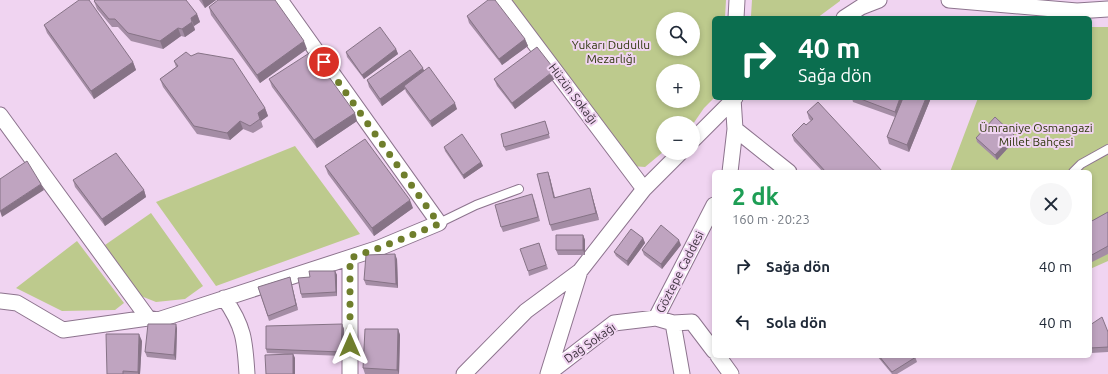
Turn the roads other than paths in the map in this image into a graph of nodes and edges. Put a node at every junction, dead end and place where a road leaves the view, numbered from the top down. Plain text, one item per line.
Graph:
1 (280, 0) edge
2 (502, 0) edge
3 (737, 0) edge
4 (879, 0) edge
5 (949, 0) edge
6 (1075, 6) edge
7 (1108, 9) edge
8 (736, 16) edge
9 (847, 16) edge
10 (733, 100) edge
11 (734, 100) edge
12 (0, 115) edge
13 (736, 129) junction
14 (700, 133) edge
15 (1108, 149) edge
16 (673, 160) edge
17 (730, 170) edge
18 (787, 170) edge
19 (1075, 170) edge
20 (519, 189) dead end
21 (644, 189) junction
22 (712, 209) edge
23 (439, 224) junction
24 (350, 258) junction
25 (580, 270) junction
26 (224, 298) junction
27 (0, 301) edge
28 (148, 318) junction
29 (656, 318) junction
30 (673, 323) junction
31 (712, 348) edge
32 (719, 358) edge
33 (548, 373) edge
34 (247, 374) edge
35 (350, 374) edge
36 (464, 374) edge
37 (682, 374) edge
38 (731, 374) edge

1 - 23 street
2 - 21 street, Hüzün Sokağı
3 - 8 street
4 - 9 street
5 - 6 street
6 - 7 street
10 - 14 street
11 - 13 street
12 - 28 street
13 - 17 street
13 - 18 street
15 - 19 lane
16 - 21 street
20 - 23 lane
21 - 25 street
22 - 29 street, Göztepe Caddesi
23 - 24 street
24 - 26 street
24 - 35 street
25 - 33 street
25 - 36 street
26 - 28 street
26 - 34 street
27 - 28 street
29 - 30 street, Dağ Sokağı
29 - 33 street, Dağ Sokağı
30 - 31 street, Dağ Sokağı
30 - 37 street
32 - 38 street

